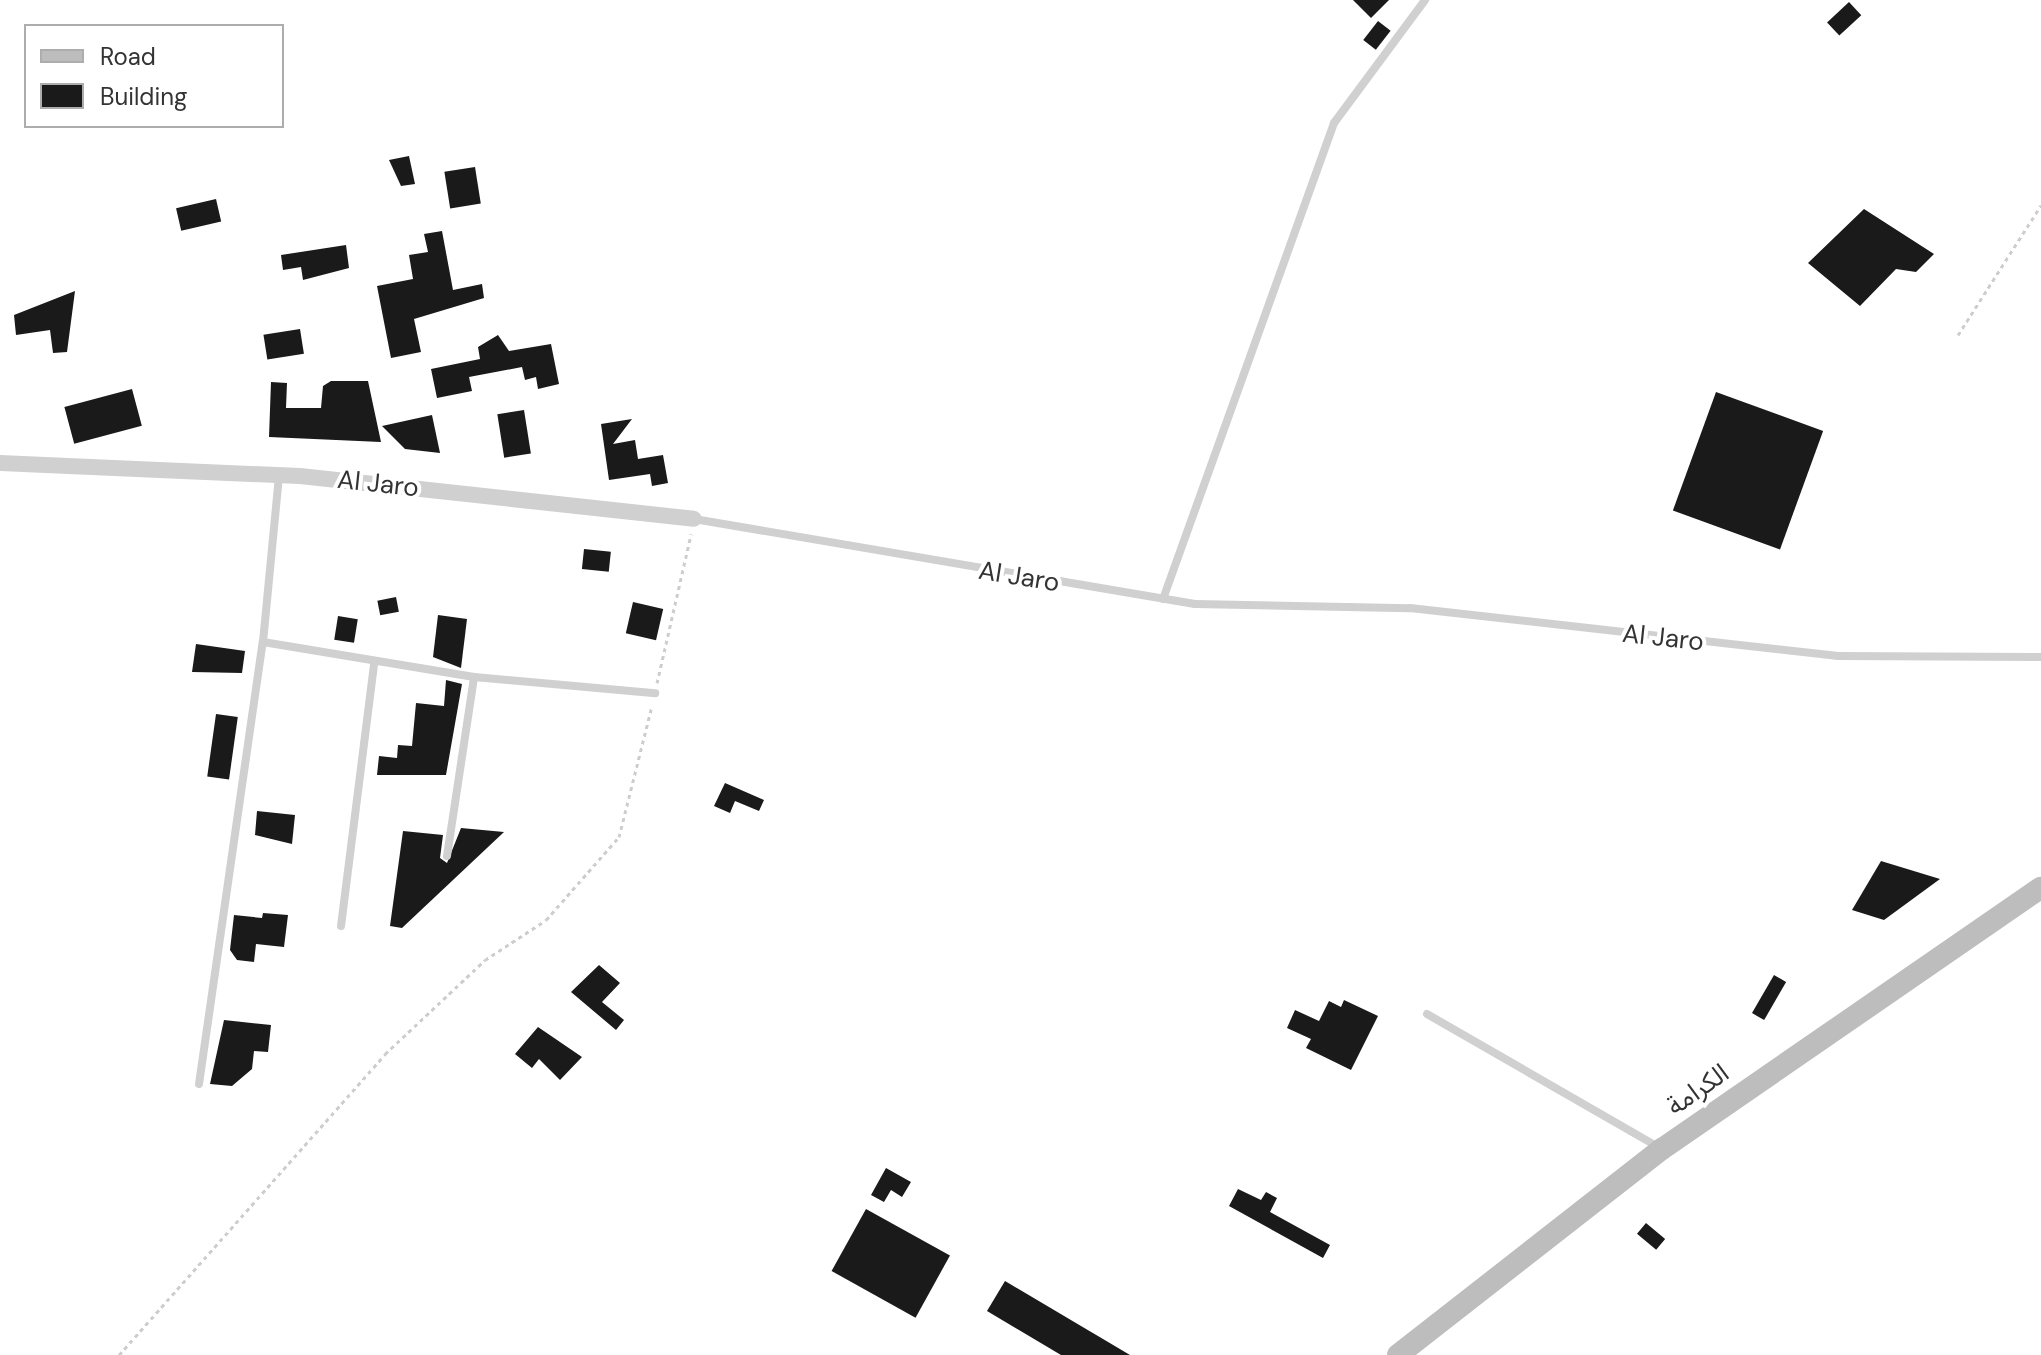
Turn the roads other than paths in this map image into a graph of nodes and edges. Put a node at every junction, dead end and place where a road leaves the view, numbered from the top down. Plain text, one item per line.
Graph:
1 (1425, 0) edge
2 (0, 463) edge
3 (279, 474) junction
4 (694, 519) joint
5 (1163, 599) junction
6 (263, 642) junction
7 (2041, 657) edge
8 (374, 663) junction
9 (474, 677) junction
10 (655, 693) road end
11 (447, 856) dead end
12 (2041, 888) edge
13 (341, 926) dead end
14 (1427, 1014) dead end
15 (199, 1084) dead end
16 (1662, 1149) junction
17 (1398, 1355) edge

1 - 5 lane
2 - 3 street, Al Jaro
3 - 4 street, Al Jaro
3 - 6 lane
4 - 5 lane, Al Jaro
5 - 7 lane, Al Jaro
6 - 8 lane
6 - 15 lane
8 - 9 lane
8 - 13 lane
9 - 10 lane
9 - 11 lane
12 - 16 main road, الكرامة
14 - 16 lane
16 - 17 main road, الكرامة

